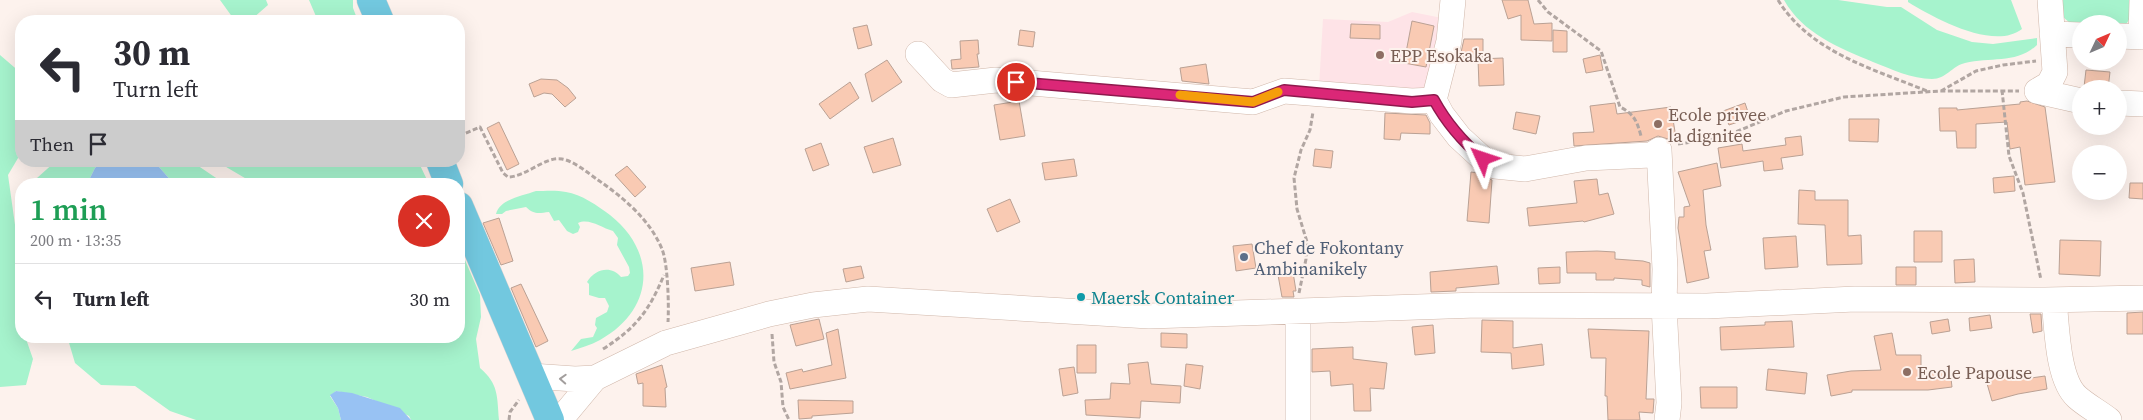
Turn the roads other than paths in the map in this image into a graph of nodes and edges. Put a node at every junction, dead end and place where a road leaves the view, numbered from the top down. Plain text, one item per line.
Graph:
1 (371, 0) edge
2 (1453, 0) edge
3 (2050, 0) edge
4 (2142, 0) edge
5 (377, 15) edge
6 (2072, 37) edge
7 (2134, 37) edge
8 (2053, 40) junction
9 (918, 54) dead end
10 (2072, 99) edge
11 (1434, 100) junction
12 (2127, 103) edge
13 (2143, 104) edge
14 (465, 220) edge
15 (2143, 298) edge
16 (2049, 300) junction
17 (1664, 305) junction
18 (1298, 312) junction
19 (531, 376) junction
20 (595, 378) junction
21 (550, 420) edge
22 (560, 420) edge
23 (1298, 420) edge
24 (1667, 420) edge
25 (2109, 420) edge

1 - 5 main road
2 - 11 street
3 - 8 street
4 - 7 street
6 - 8 street
8 - 10 street
9 - 11 street
11 - 17 street
12 - 13 street
14 - 19 main road
15 - 16 street
16 - 17 street
16 - 25 street
17 - 18 street
17 - 24 street
18 - 20 street
18 - 23 street
20 -> 19 street
19 - 21 main road
20 - 22 street

